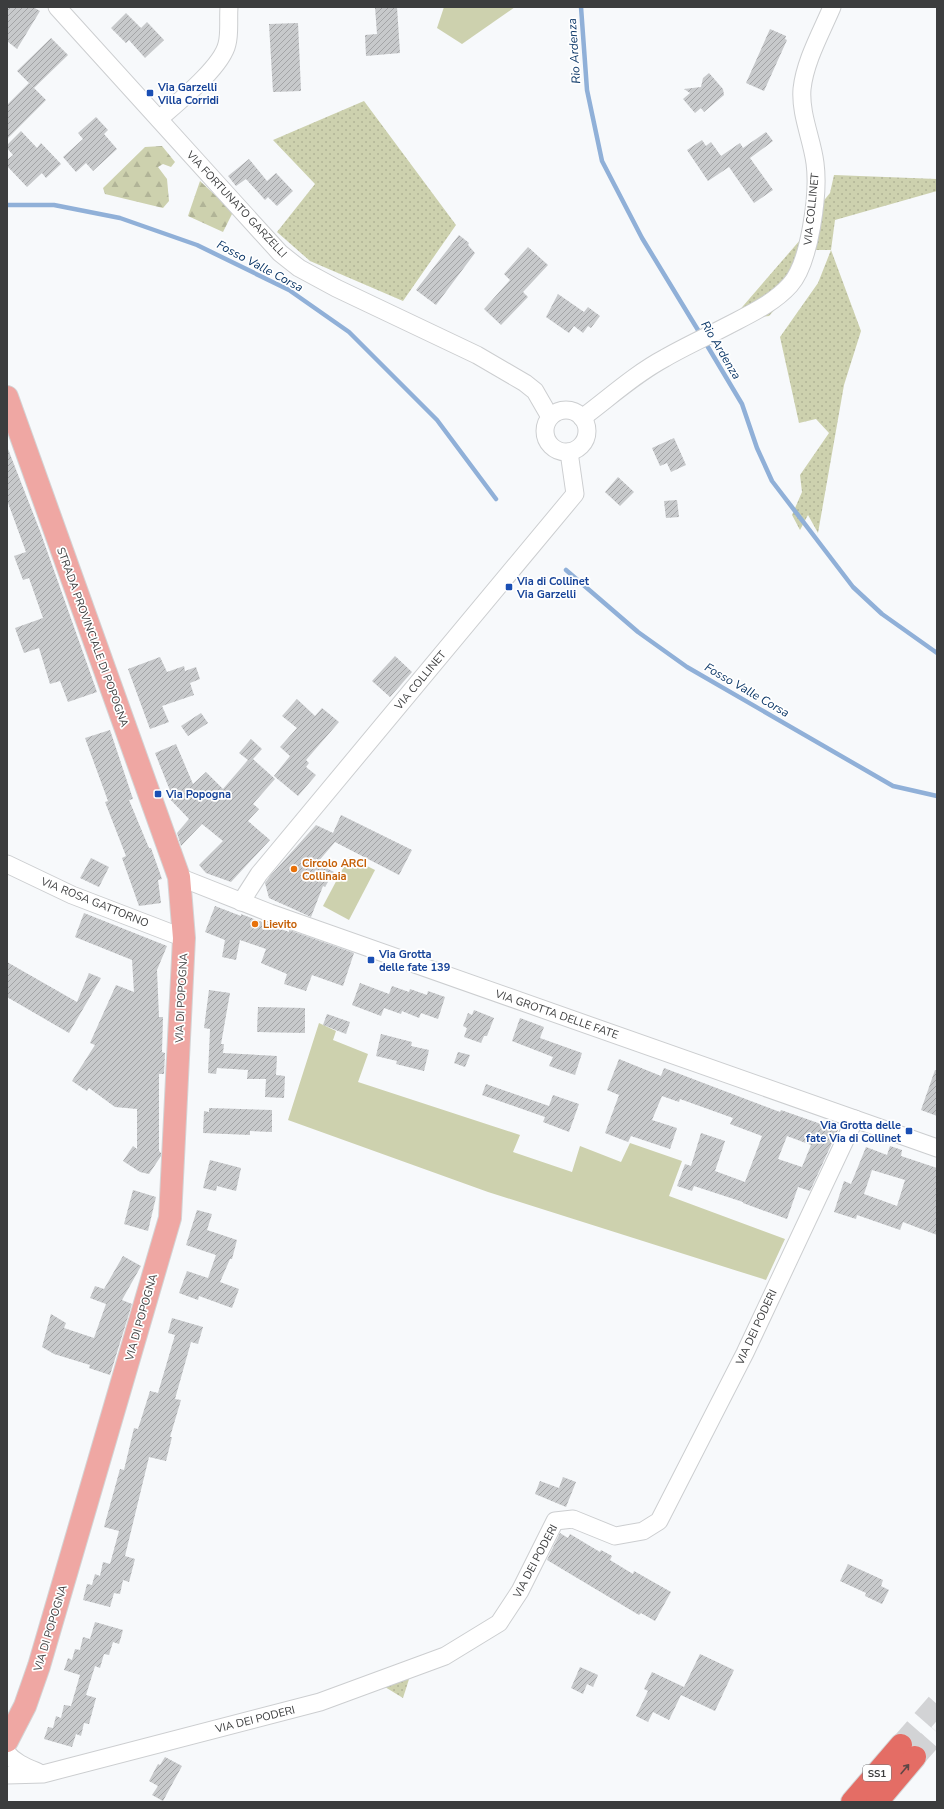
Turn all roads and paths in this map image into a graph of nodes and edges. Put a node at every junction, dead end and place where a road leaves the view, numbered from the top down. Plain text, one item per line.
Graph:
1 (57, 7) edge
2 (229, 7) edge
3 (832, 7) edge
4 (159, 119) junction
5 (7, 397) edge
6 (550, 417) junction
7 (582, 418) junction
8 (569, 452) junction
9 (7, 864) edge
10 (179, 877) junction
11 (241, 902) junction
12 (184, 938) junction
13 (855, 1120) junction
14 (937, 1148) edge
15 (7, 1741) edge
16 (7, 1753) edge
17 (43, 1774) junction
18 (7, 1775) edge
19 (852, 1802) edge
20 (877, 1802) edge

1 - 4 street, VIA FORTUNATO GARZELLI
2 - 4 street
3 - 7 street, VIA COLLINET
4 - 6 street, VIA FORTUNATO GARZELLI
5 - 10 main road, STRADA PROVINCIALE DI POPOGNA
6 - 7 street
6 - 8 street
7 - 8 street
8 - 11 street, VIA COLLINET
9 - 12 street, VIA ROSA GATTORNO
10 - 11 street, VIA GROTTA DELLE FATE
10 - 12 main road, VIA DI POPOGNA
11 - 13 street, VIA GROTTA DELLE FATE
12 - 15 main road, VIA DI POPOGNA
13 - 14 street, VIA GROTTA DELLE FATE
13 - 17 street, VIA DEI PODERI
16 - 17 street
17 - 18 street, VIA DEI PODERI
20 -> 19 highway, SS1

